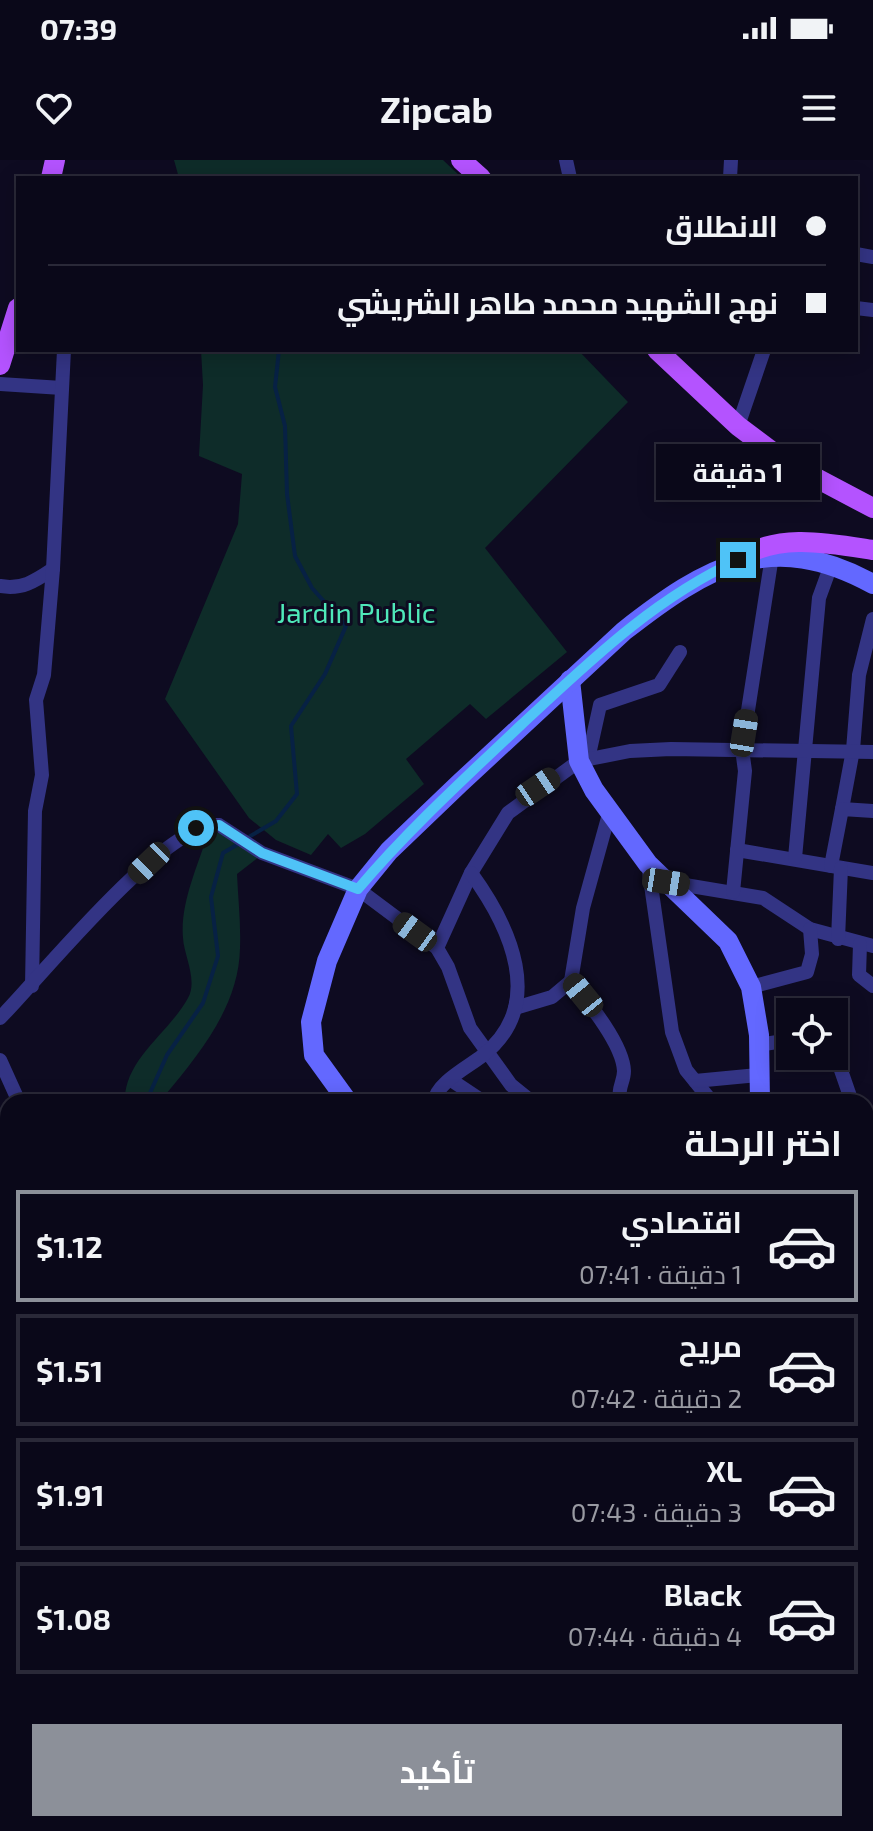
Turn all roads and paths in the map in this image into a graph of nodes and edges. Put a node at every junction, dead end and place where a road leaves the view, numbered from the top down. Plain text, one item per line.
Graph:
1 (450, 160) edge
2 (461, 160) edge
3 (468, 176) edge
4 (479, 176) edge
5 (16, 314) edge
6 (64, 352) edge
7 (659, 352) edge
8 (675, 352) edge
9 (763, 352) edge
10 (0, 365) edge
11 (0, 384) edge
12 (62, 388) junction
13 (741, 420) junction
14 (873, 493) edge
15 (873, 508) edge
16 (873, 550) edge
17 (772, 556) junction
18 (738, 560) junction
19 (831, 565) junction
20 (53, 569) junction
21 (873, 584) edge
22 (0, 586) edge
23 (873, 619) edge
24 (680, 652) dead end
25 (570, 680) junction
26 (575, 704) junction
27 (600, 705) junction
28 (742, 749) junction
29 (805, 750) junction
30 (853, 750) junction
31 (873, 752) edge
32 (584, 760) junction
33 (842, 809) junction
34 (873, 811) edge
35 (609, 814) junction
36 (737, 850) junction
37 (795, 858) junction
38 (648, 864) junction
39 (836, 867) junction
40 (471, 873) junction
41 (873, 873) edge
42 (666, 882) junction
43 (358, 889) junction
44 (733, 892) junction
45 (810, 929) junction
46 (838, 939) junction
47 (867, 945) edge
48 (437, 948) junction
49 (571, 981) junction
50 (32, 986) junction
51 (873, 986) edge
52 (751, 987) junction
53 (515, 1008) junction
54 (0, 1018) edge
55 (776, 1042) edge
56 (758, 1045) junction
57 (486, 1053) junction
58 (0, 1060) edge
59 (841, 1070) edge
60 (758, 1075) junction
61 (451, 1080) junction
62 (695, 1081) junction
63 (15, 1094) edge
64 (342, 1094) edge
65 (437, 1094) edge
66 (472, 1094) edge
67 (522, 1094) edge
68 (620, 1094) edge
69 (706, 1094) edge
70 (759, 1094) edge
71 (849, 1094) edge

1 - 3 main road
2 - 4 main road
5 - 10 main road
6 - 12 street
7 - 13 main road
8 - 13 main road
9 - 13 street
11 - 12 street
12 - 20 street
13 - 14 main road
13 - 15 main road
16 - 18 main road
17 - 18 street
17 - 19 street
17 - 28 street
18 - 25 street
19 - 21 street
19 - 29 street
20 - 22 street
20 - 50 street
23 - 30 street
24 - 27 street
25 - 26 street
25 - 43 street
26 - 27 street
26 - 32 street
27 - 32 street
28 - 29 street
28 - 32 street
28 - 36 street
29 - 30 street
29 - 37 street
30 - 31 street
30 - 33 street
32 - 35 street
32 - 40 street
33 - 34 street
33 - 39 street
35 - 38 street
35 - 49 street
36 - 37 street
36 - 44 street
37 - 39 street
38 - 42 street
38 - 62 street
39 - 41 street
39 - 46 street
40 - 48 street
40 - 53 street
42 - 44 street
42 - 52 street
43 - 48 street
43 - 50 street
43 - 64 street
44 - 45 street
45 - 46 street
45 - 52 street
46 - 47 street
47 - 51 street
48 - 57 street
49 - 53 street
49 - 68 street
50 - 54 street
52 - 56 street
53 - 57 street
55 - 56 street
56 - 60 street
57 - 61 street
57 - 67 street
58 - 63 street
59 - 71 street
60 - 62 street
60 - 70 street
61 - 65 street
61 - 66 street
62 - 69 street

